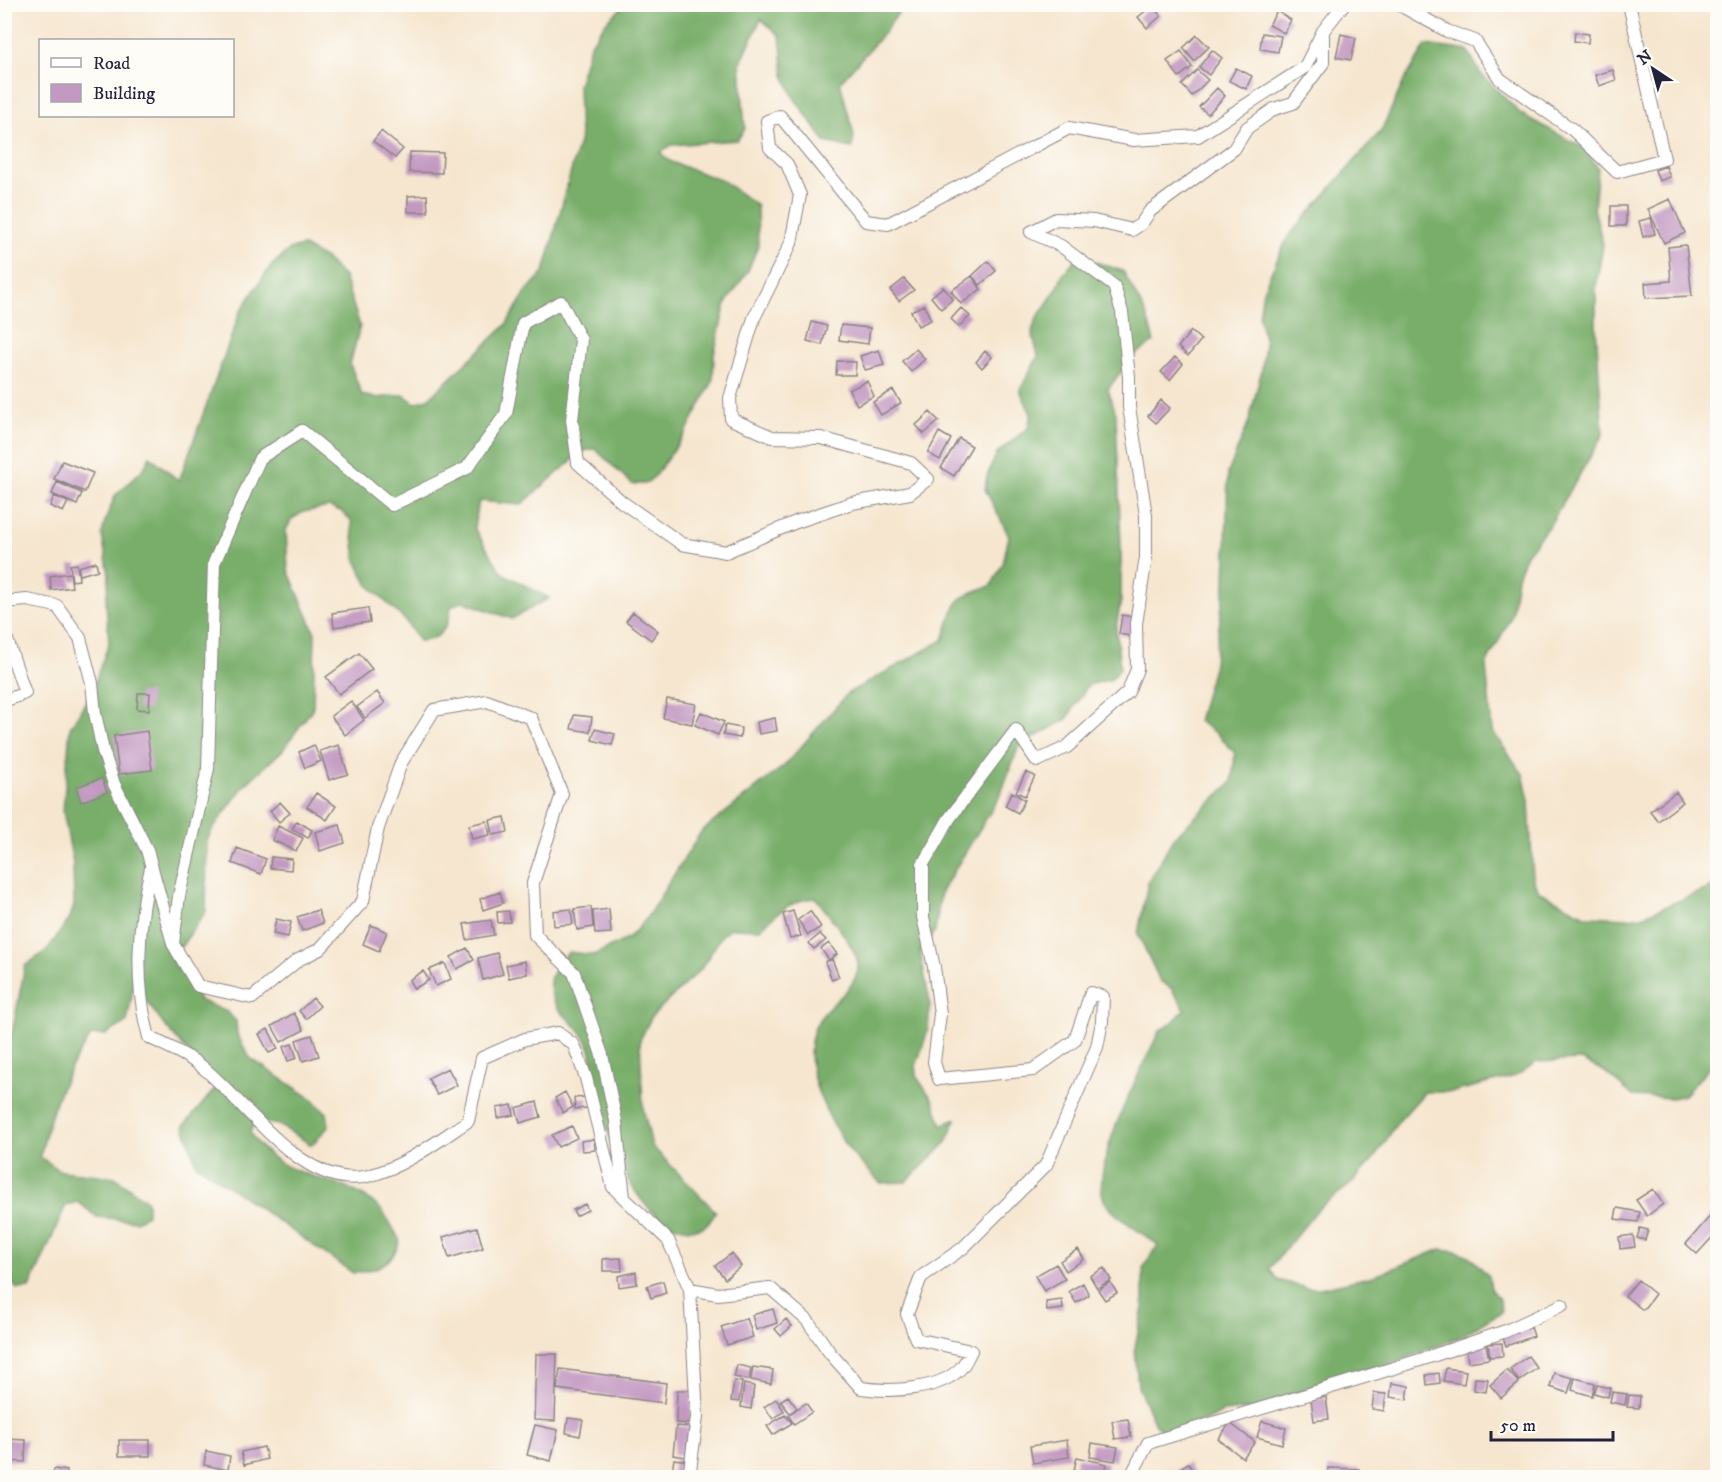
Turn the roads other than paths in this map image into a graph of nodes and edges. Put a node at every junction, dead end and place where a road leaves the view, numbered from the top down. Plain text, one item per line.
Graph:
1 (1344, 4) edge
2 (1398, 4) edge
3 (1629, 4) edge
4 (1323, 31) junction
5 (4, 602) edge
6 (4, 631) edge
7 (4, 701) edge
8 (151, 868) junction
9 (173, 944) junction
10 (624, 1198) junction
11 (690, 1289) junction
12 (1562, 1305) dead end
13 (689, 1478) edge
14 (1130, 1478) edge

1 - 4 street
2 - 3 street
4 - 9 street
4 - 11 street
5 - 8 street
6 - 7 street
8 - 9 street
8 - 10 street
9 - 10 street
10 - 11 street
11 - 13 street
12 - 14 street

